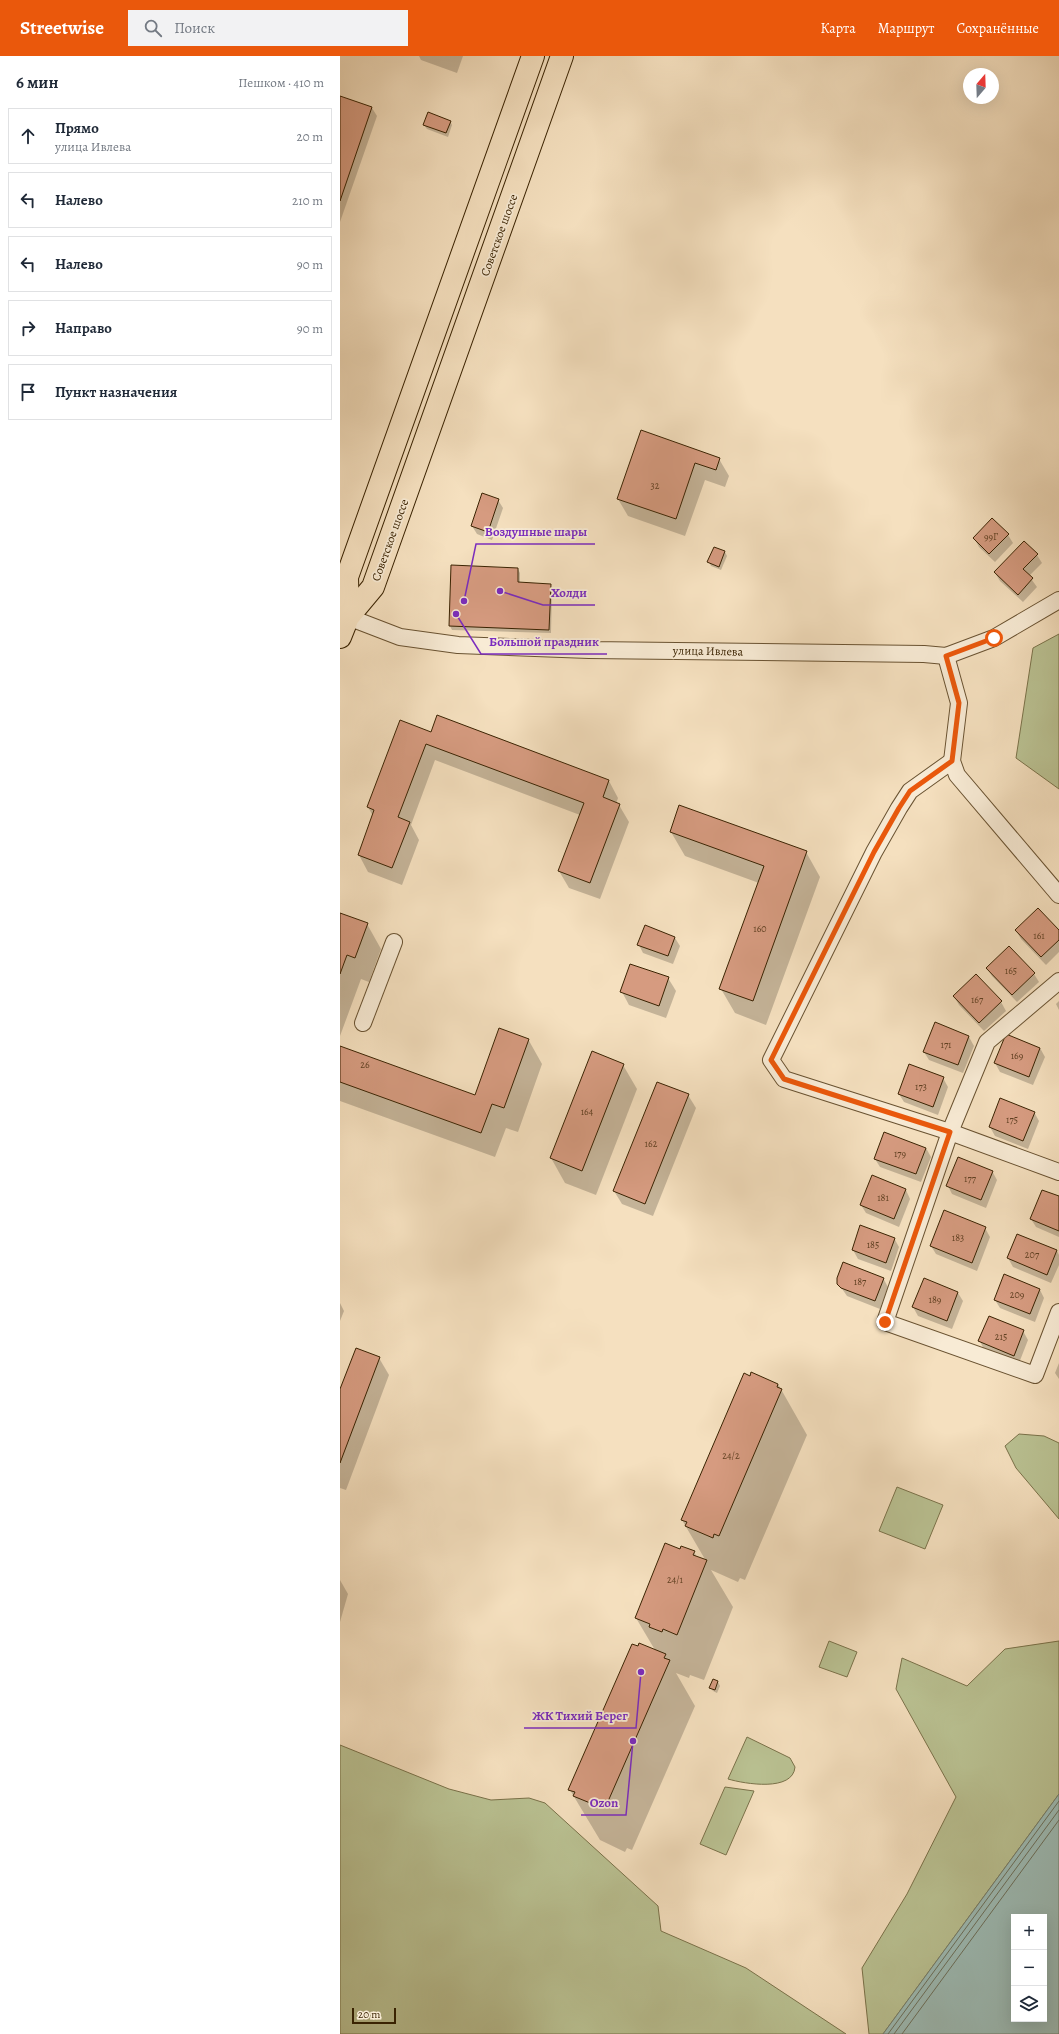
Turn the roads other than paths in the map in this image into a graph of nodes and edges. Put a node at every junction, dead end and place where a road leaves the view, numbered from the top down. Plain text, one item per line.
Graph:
1 (533, 56) edge
2 (562, 56) edge
3 (1059, 600) edge
4 (344, 627) edge
5 (946, 656) junction
6 (952, 761) junction
7 (1059, 895) edge
8 (394, 942) dead end
9 (1059, 981) edge
10 (363, 1023) dead end
11 (950, 1132) junction
12 (1059, 1172) edge
13 (1059, 1312) edge

1 - 4 highway
2 - 4 highway, Советское шоссе
3 - 5 street, улица Ивлева
4 - 5 street, улица Ивлева
5 - 6 street
6 - 7 street
6 - 11 street
8 - 10 street
9 - 11 street
11 - 12 street
11 - 13 street

